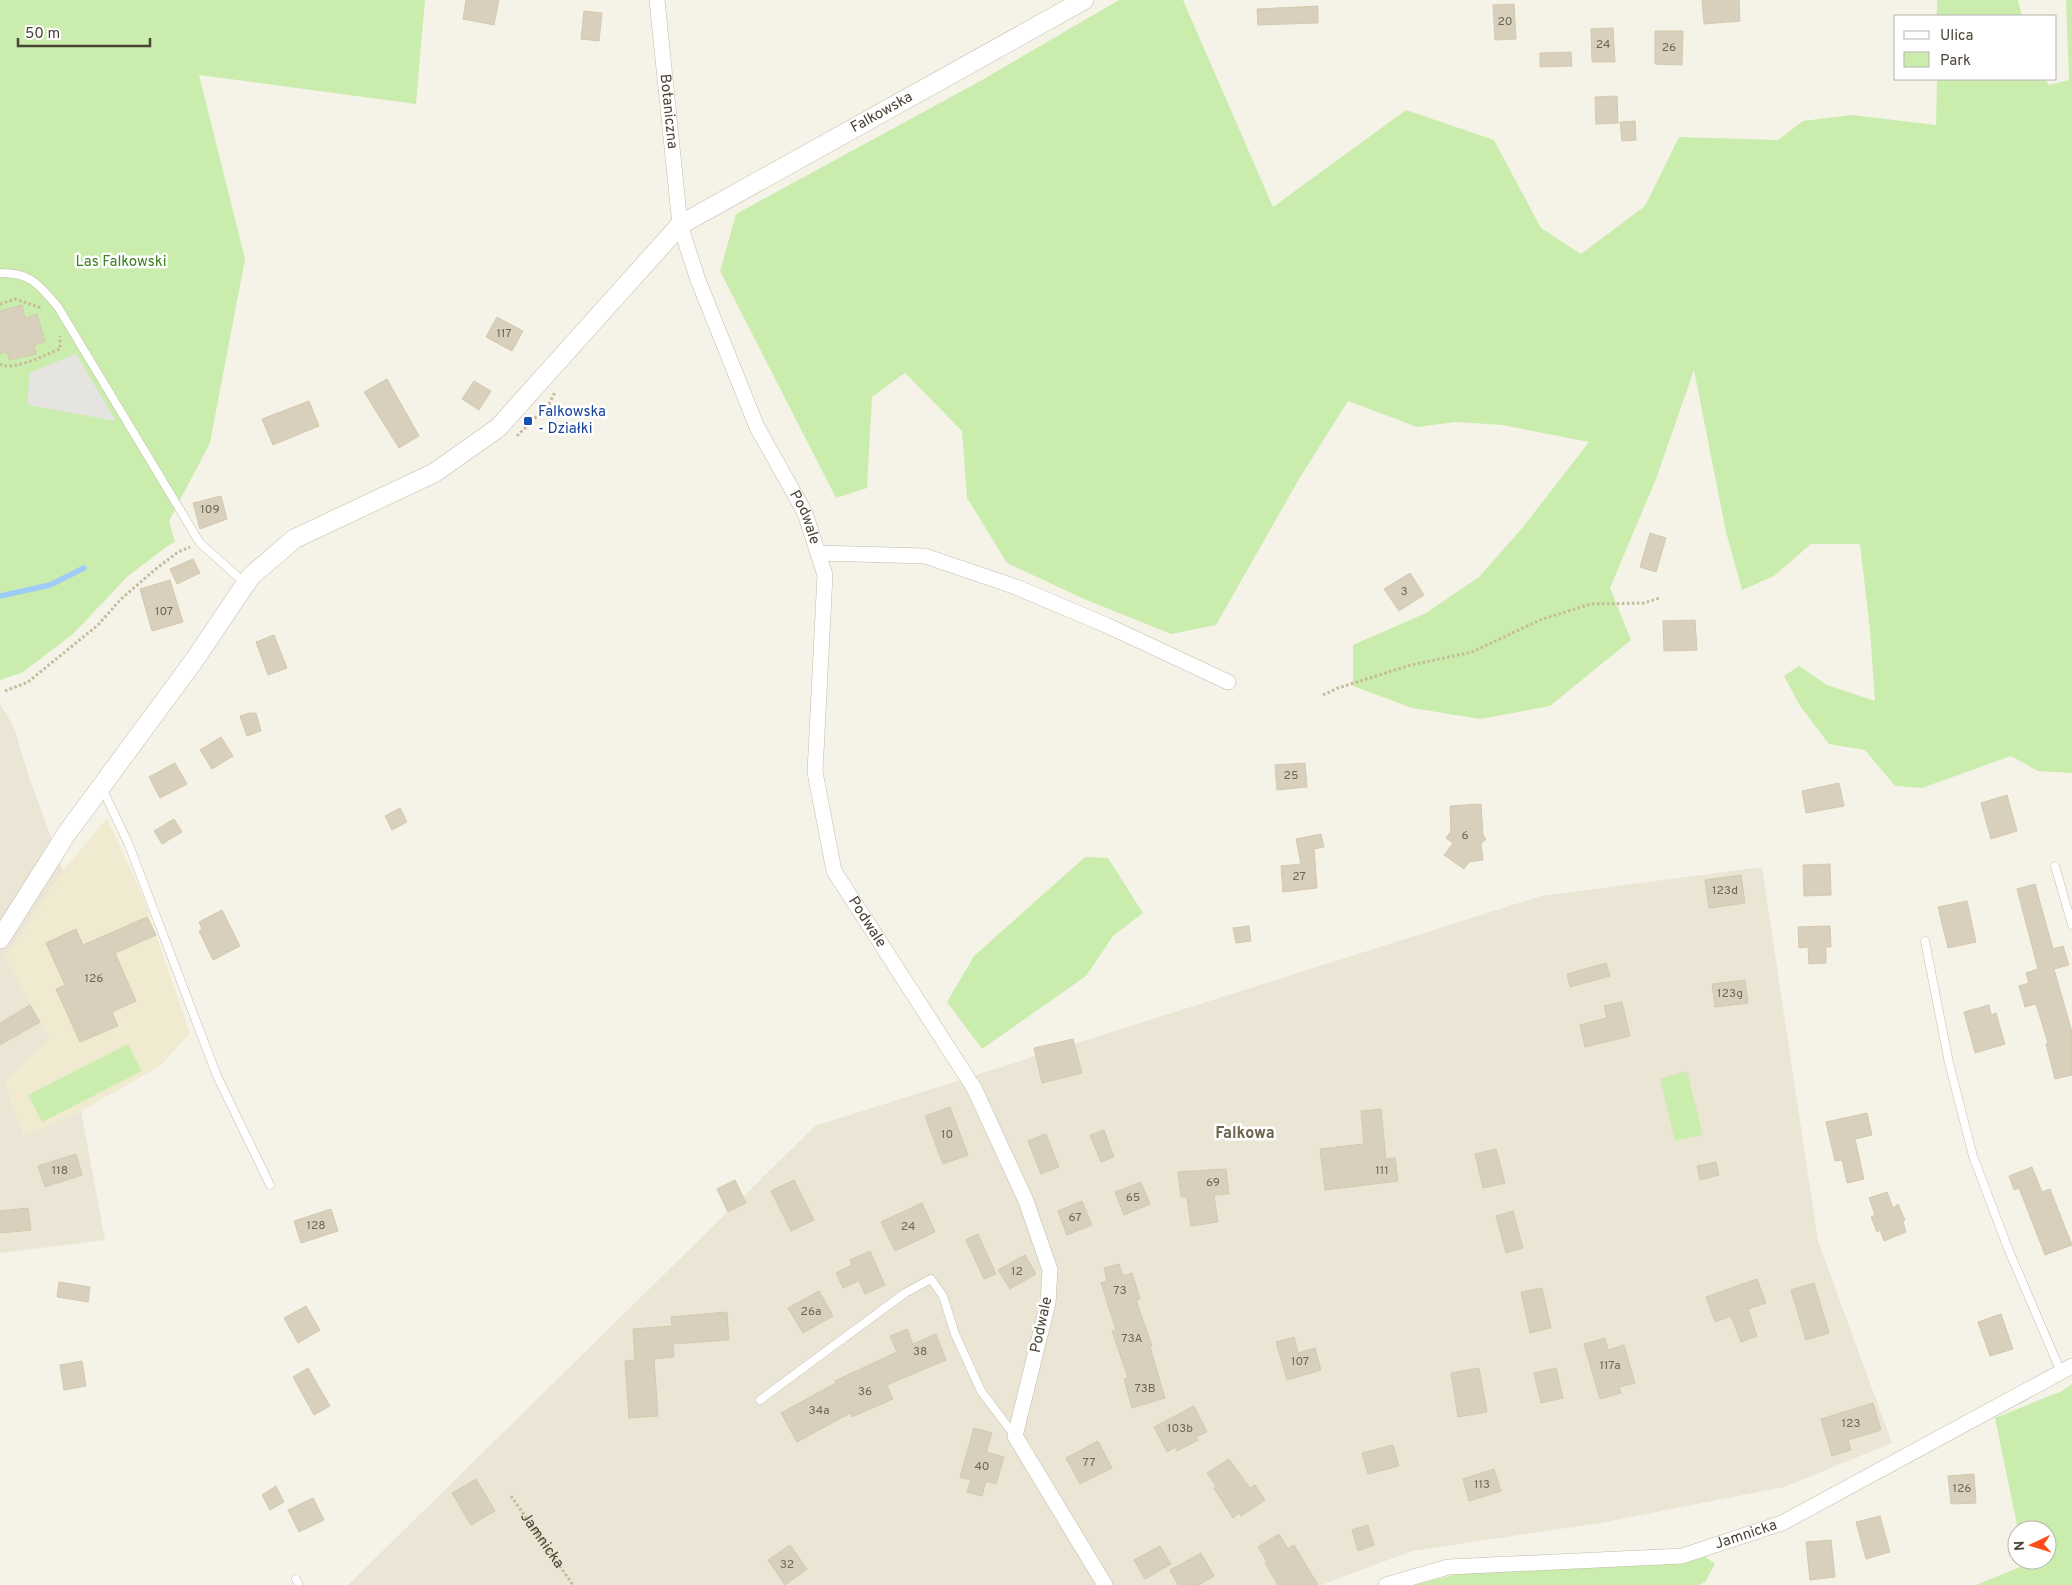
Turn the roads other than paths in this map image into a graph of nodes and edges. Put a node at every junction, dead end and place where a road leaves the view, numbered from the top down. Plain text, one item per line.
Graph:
1 (657, 0) edge
2 (1084, 0) edge
3 (680, 225) junction
4 (0, 273) edge
5 (818, 554) junction
6 (246, 584) junction
7 (1228, 682) dead end
8 (102, 786) junction
9 (2055, 866) dead end
10 (2072, 925) edge
11 (0, 938) edge
12 (1925, 941) dead end
13 (270, 1185) dead end
14 (2067, 1369) edge
15 (760, 1400) dead end
16 (1015, 1436) junction
17 (1105, 1585) edge
18 (1386, 1585) edge

1 - 3 street, Botaniczna
2 - 3 street, Falkowska
3 - 5 street, Podwale
3 - 6 street, Falkowska
4 - 6 lane
5 - 7 street
5 - 16 street, Podwale
6 - 8 street, Falkowska
8 - 11 street, Falkowska
8 - 13 lane
9 - 10 lane
12 - 14 lane
14 - 18 street, Jamnicka
15 - 16 lane
16 - 17 street

